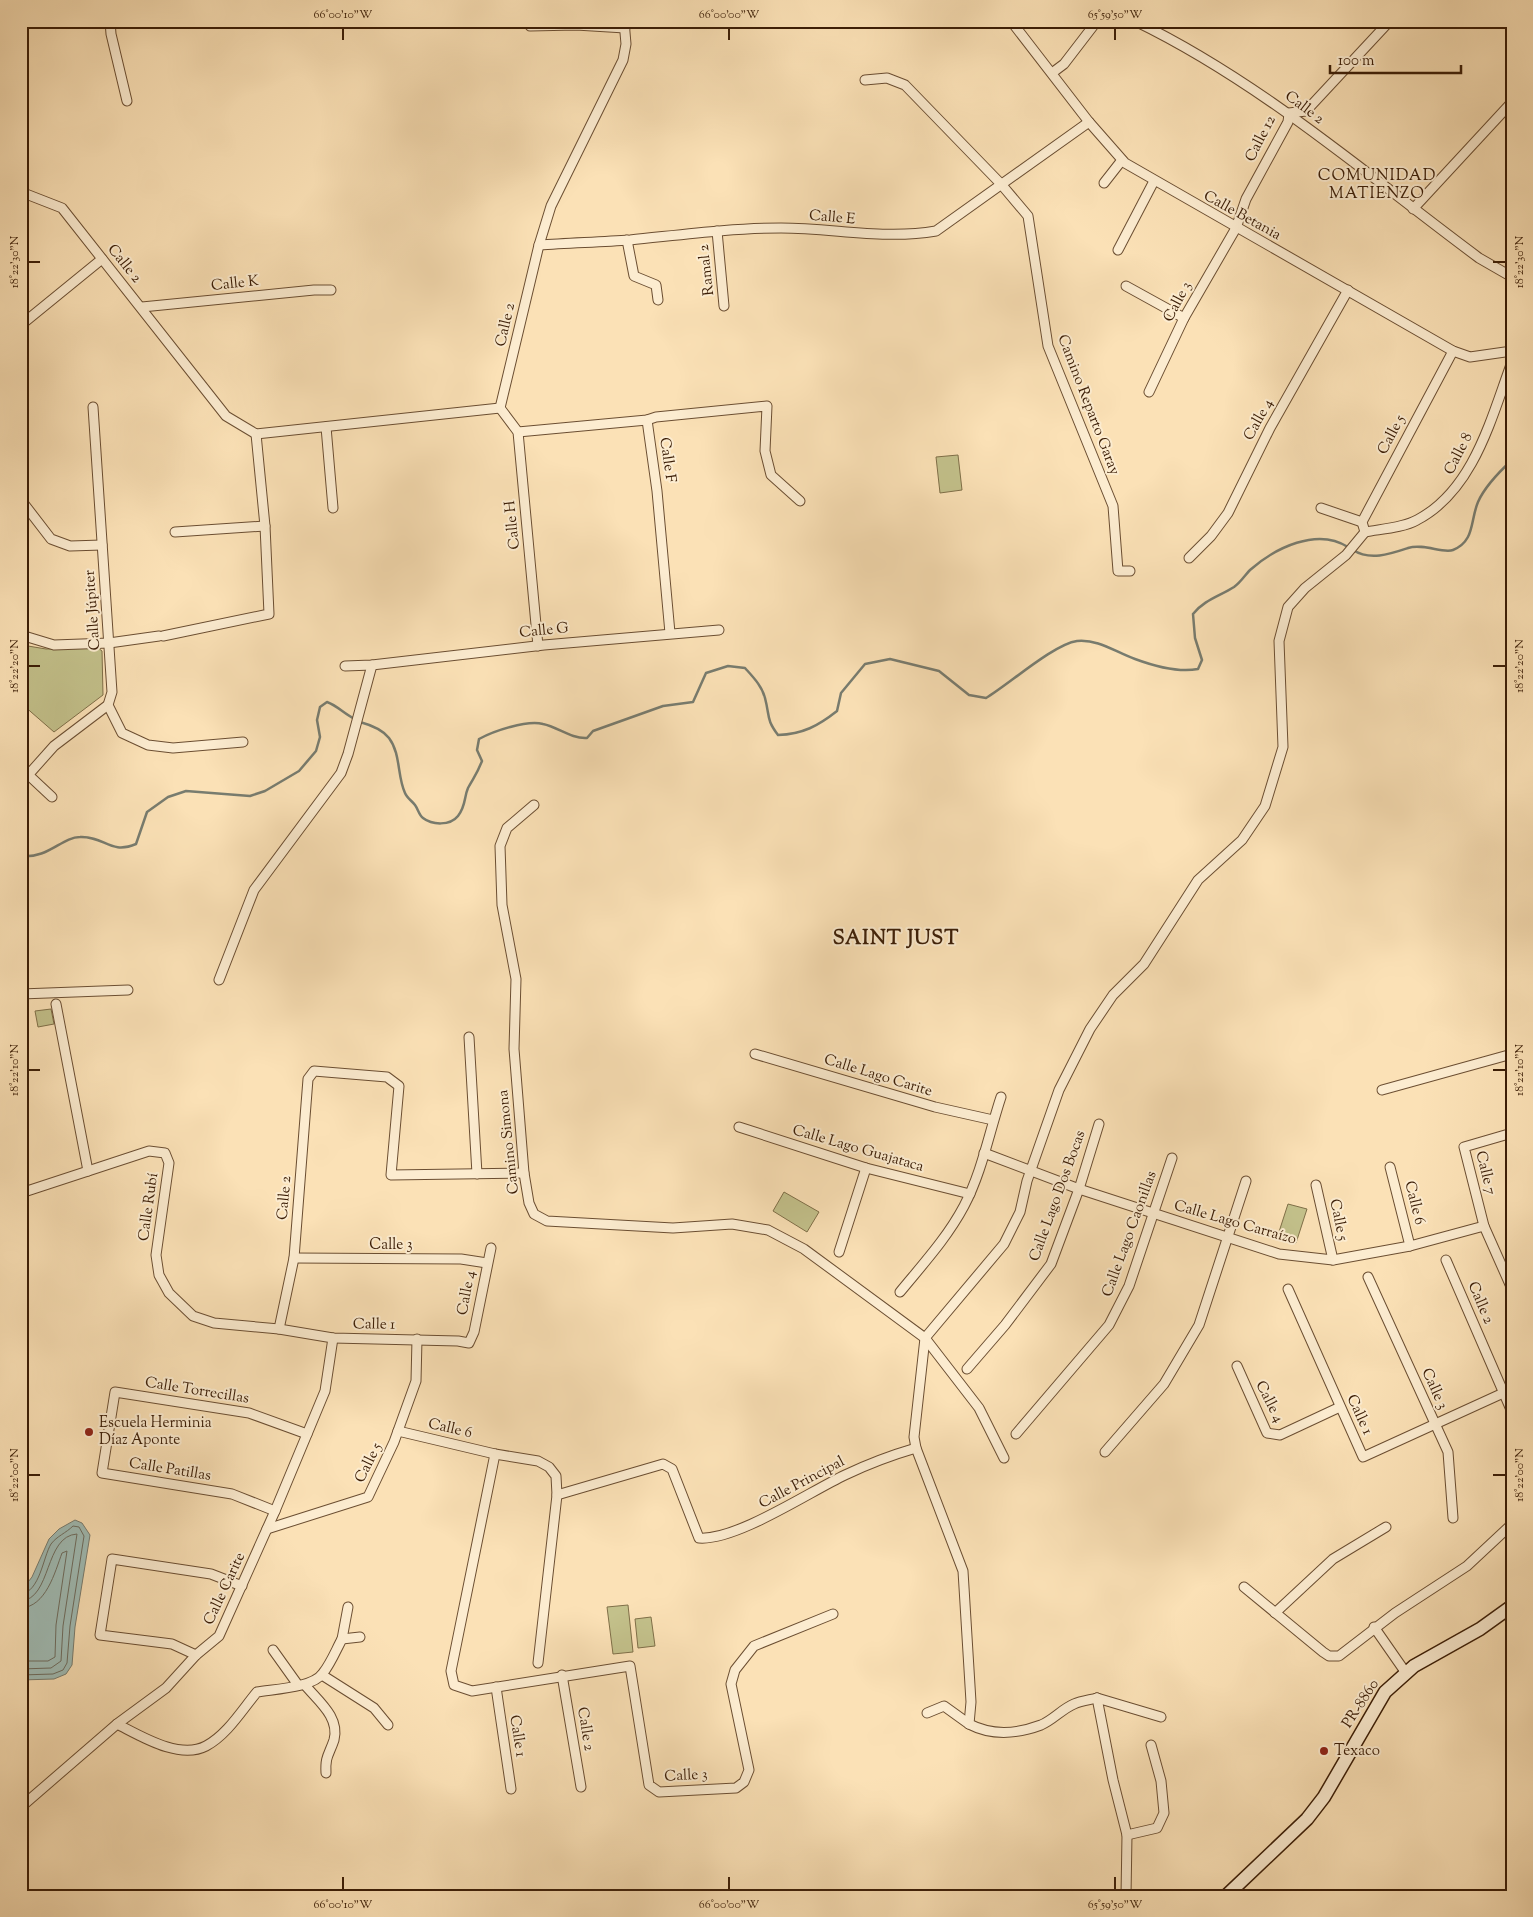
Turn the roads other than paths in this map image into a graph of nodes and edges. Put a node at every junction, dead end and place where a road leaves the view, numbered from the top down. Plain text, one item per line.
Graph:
1 (110, 21) edge
2 (1011, 21) edge
3 (1097, 21) edge
4 (1135, 21) edge
5 (1397, 21) edge
6 (1144, 24) edge
7 (625, 25) edge
8 (530, 26) dead end
9 (1052, 73) junction
10 (866, 80) dead end
11 (127, 101) dead end
12 (1512, 102) edge
13 (1289, 113) junction
14 (1089, 122) junction
15 (1122, 160) junction
16 (1154, 181) junction
17 (1104, 183) dead end
18 (1001, 184) junction
19 (21, 192) edge
20 (1413, 209) junction
21 (1236, 228) junction
22 (716, 231) junction
23 (627, 240) junction
24 (539, 245) junction
25 (1118, 250) dead end
26 (102, 259) junction
27 (1512, 277) edge
28 (1126, 286) dead end
29 (330, 290) dead end
30 (1348, 290) junction
31 (658, 300) dead end
32 (724, 306) dead end
33 (142, 307) junction
34 (1184, 318) junction
35 (21, 325) edge
36 (1453, 351) junction
37 (1512, 351) edge
38 (1512, 362) edge
39 (1149, 392) dead end
40 (93, 407) dead end
41 (500, 408) junction
42 (647, 420) junction
43 (326, 426) junction
44 (518, 432) junction
45 (256, 434) junction
46 (21, 500) edge
47 (800, 501) dead end
48 (333, 508) dead end
49 (1321, 508) dead end
50 (1362, 522) junction
51 (265, 526) junction
52 (175, 532) dead end
53 (1365, 532) junction
54 (102, 545) junction
55 (1189, 558) dead end
56 (1130, 571) dead end
57 (719, 630) dead end
58 (670, 633) junction
59 (21, 635) edge
60 (109, 643) junction
61 (538, 646) junction
62 (372, 665) junction
63 (345, 666) dead end
64 (108, 705) junction
65 (243, 742) dead end
66 (21, 768) edge
67 (29, 774) junction
68 (52, 797) dead end
69 (534, 805) dead end
70 (219, 980) dead end
71 (128, 990) dead end
72 (21, 994) edge
73 (56, 1004) dead end
74 (469, 1037) dead end
75 (755, 1054) dead end
76 (1512, 1054) edge
77 (1382, 1090) dead end
78 (1001, 1097) dead end
79 (993, 1120) junction
80 (1099, 1124) dead end
81 (739, 1127) dead end
82 (1512, 1133) edge
83 (984, 1153) junction
84 (1172, 1158) dead end
85 (1390, 1167) dead end
86 (866, 1168) junction
87 (88, 1171) junction
88 (1031, 1171) junction
89 (524, 1173) junction
90 (477, 1174) junction
91 (1246, 1181) dead end
92 (1316, 1185) dead end
93 (1078, 1189) junction
94 (21, 1193) edge
95 (970, 1194) junction
96 (1153, 1213) junction
97 (1484, 1226) junction
98 (1228, 1237) junction
99 (1410, 1246) junction
100 (491, 1248) dead end
101 (839, 1252) dead end
102 (294, 1258) junction
103 (1333, 1260) junction
104 (1446, 1260) dead end
105 (487, 1263) junction
106 (1368, 1277) dead end
107 (1512, 1289) edge
108 (1288, 1290) dead end
109 (900, 1292) dead end
110 (279, 1329) junction
111 (333, 1338) junction
112 (925, 1338) junction
113 (417, 1339) junction
114 (469, 1343) joint
115 (1237, 1366) dead end
116 (967, 1369) dead end
117 (1508, 1391) edge
118 (1340, 1407) junction
119 (1512, 1412) edge
120 (1435, 1426) junction
121 (109, 1428) joint
122 (398, 1431) junction
123 (307, 1434) junction
124 (1016, 1434) dead end
125 (916, 1448) junction
126 (1105, 1452) dead end
127 (495, 1454) junction
128 (1004, 1458) dead end
129 (557, 1495) junction
130 (275, 1511) junction
131 (1453, 1518) dead end
132 (1512, 1524) edge
133 (1386, 1527) dead end
134 (267, 1529) junction
135 (242, 1586) junction
136 (1244, 1587) dead end
137 (1512, 1606) edge
138 (348, 1608) dead end
139 (1276, 1613) junction
140 (833, 1614) dead end
141 (1374, 1627) junction
142 (360, 1638) dead end
143 (342, 1639) junction
144 (273, 1650) dead end
145 (196, 1656) junction
146 (538, 1663) dead end
147 (1406, 1673) junction
148 (322, 1675) junction
149 (562, 1675) junction
150 (301, 1685) junction
151 (496, 1687) junction
152 (1097, 1698) junction
153 (927, 1713) dead end
154 (1161, 1717) dead end
155 (118, 1724) junction
156 (970, 1724) junction
157 (388, 1725) dead end
158 (1151, 1745) dead end
159 (326, 1773) dead end
160 (581, 1787) dead end
161 (511, 1789) dead end
162 (21, 1807) edge
163 (1127, 1835) junction
164 (1126, 1896) edge
165 (1226, 1896) edge

1 - 11 street
2 - 9 street, Calle Betania
3 - 9 street
4 - 6 street, Calle 2
5 - 13 street, Calle 12
6 - 13 street, Calle 2
7 - 8 street
7 - 24 street, Calle 2
9 - 14 street, Calle Betania
10 - 18 street, Camino Reparto Garay
12 - 20 street
13 - 20 street, Calle 2
13 - 21 street, Calle 12
14 - 15 street, Calle Betania
14 - 18 street, Calle E
15 - 16 street, Calle Betania
15 - 17 street
16 - 21 street, Calle Betania
16 - 25 street
18 - 22 street, Calle E
18 - 56 street, Camino Reparto Garay
19 - 26 street, Calle 2
20 - 27 street, Calle 2
21 - 30 street, Calle Betania
21 - 34 street, Calle 3
22 - 23 street, Calle E
22 - 32 street, Ramal 2
23 - 24 street, Calle E
23 - 31 street
24 - 41 street, Calle 2
26 - 33 street, Calle 2
26 - 35 street
28 - 34 street
29 - 33 street, Calle K
30 - 36 street, Calle Betania
30 - 55 street, Calle 4
33 - 45 street, Calle 2
34 - 39 street, Calle 3
36 - 37 street, Calle Betania
36 - 50 street, Calle 5
38 - 53 street, Calle 8
40 - 54 street, Calle Júpiter
41 - 43 street
41 - 44 street
42 - 44 street, Calle F
42 - 47 street
42 - 58 street, Calle F
43 - 45 street
43 - 48 street
44 - 61 street, Calle H
45 - 51 street
46 - 54 street
49 - 50 street
50 - 53 street
51 - 52 street
51 - 60 street
53 - 88 street
54 - 60 street, Calle Júpiter
57 - 58 street, Calle G
58 - 61 street, Calle G
59 - 60 street
60 - 64 street, Calle Júpiter
61 - 62 street, Calle G
62 - 63 street, Calle G
62 - 70 street
64 - 65 street
64 - 67 street
66 - 67 street
67 - 68 street
69 - 89 street, Camino Simona
71 - 72 street
73 - 87 street
74 - 90 street
75 - 79 street, Calle Lago Carite
76 - 77 street
78 - 79 street
79 - 83 street
80 - 93 street, Calle Lago Dos Bocas
81 - 86 street, Calle Lago Guajataca
82 - 97 street, Calle 7
83 - 88 street, Calle Lago Carraízo
83 - 95 street
84 - 96 street, Calle Lago Caonillas
85 - 99 street, Calle 6
86 - 95 street, Calle Lago Guajataca
86 - 101 street
87 - 94 street, Calle Rubí
87 - 110 street, Calle Rubí
88 - 93 street, Calle Lago Carraízo
88 - 112 street
89 - 90 street
89 - 112 street, Camino Simona
90 - 102 street, Calle 2
91 - 98 street
92 - 103 street, Calle 5
93 - 96 street, Calle Lago Carraízo
93 - 116 street, Calle Lago Dos Bocas
95 - 109 street
96 - 98 street, Calle Lago Carraízo
96 - 124 street, Calle Lago Caonillas
97 - 99 street, Calle Lago Carraízo
97 - 107 street
98 - 103 street, Calle Lago Carraízo
98 - 126 street
99 - 103 street, Calle Lago Carraízo
100 - 105 street, Calle 4
102 - 105 street, Calle 3
102 - 110 street, Calle 2
104 - 117 street, Calle 2
105 - 114 street, Calle 4
106 - 120 street, Calle 3
108 - 118 street, Calle 1
110 - 111 street, Calle 1
111 - 113 street, Calle 1
111 - 123 street, Calle Carite
112 - 125 street
112 - 128 street, Camino Simona
113 - 114 street, Calle 1
113 - 122 street, Calle 5
115 - 118 street, Calle 4
117 - 119 street, Calle 2
117 - 120 street, Calle 1
118 - 120 street, Calle 1
120 - 131 street, Calle 3
121 - 123 street, Calle Torrecillas
121 - 130 street, Calle Patillas
122 - 127 street, Calle 6
122 - 134 street, Calle 5
123 - 130 street, Calle Carite
125 - 129 street, Calle Principal
125 - 156 street
127 - 129 street, Calle 6
127 - 151 street, Calle 3
129 - 146 street, Calle 6
130 - 134 street, Calle Carite
132 - 141 street
133 - 139 street
134 - 135 street, Calle Carite
135 - 145 street, Calle Carite
135 - 145 street
136 - 139 street
137 - 147 street, PR-8860 / PR-8860
138 - 143 street
139 - 141 street
140 - 149 street, Calle 3
141 - 147 street
142 - 143 street
143 - 148 street
144 - 150 street
145 - 155 street, Calle Carite
147 - 165 street, PR-8860 / PR-8860
148 - 150 street
148 - 157 street
149 - 151 street, Calle 3
149 - 160 street, Calle 2
150 - 155 street
150 - 159 street
151 - 161 street, Calle 1
152 - 154 street
152 - 156 street
152 - 163 street
153 - 156 street
155 - 162 street, Calle Carite
158 - 163 street
163 - 164 street

